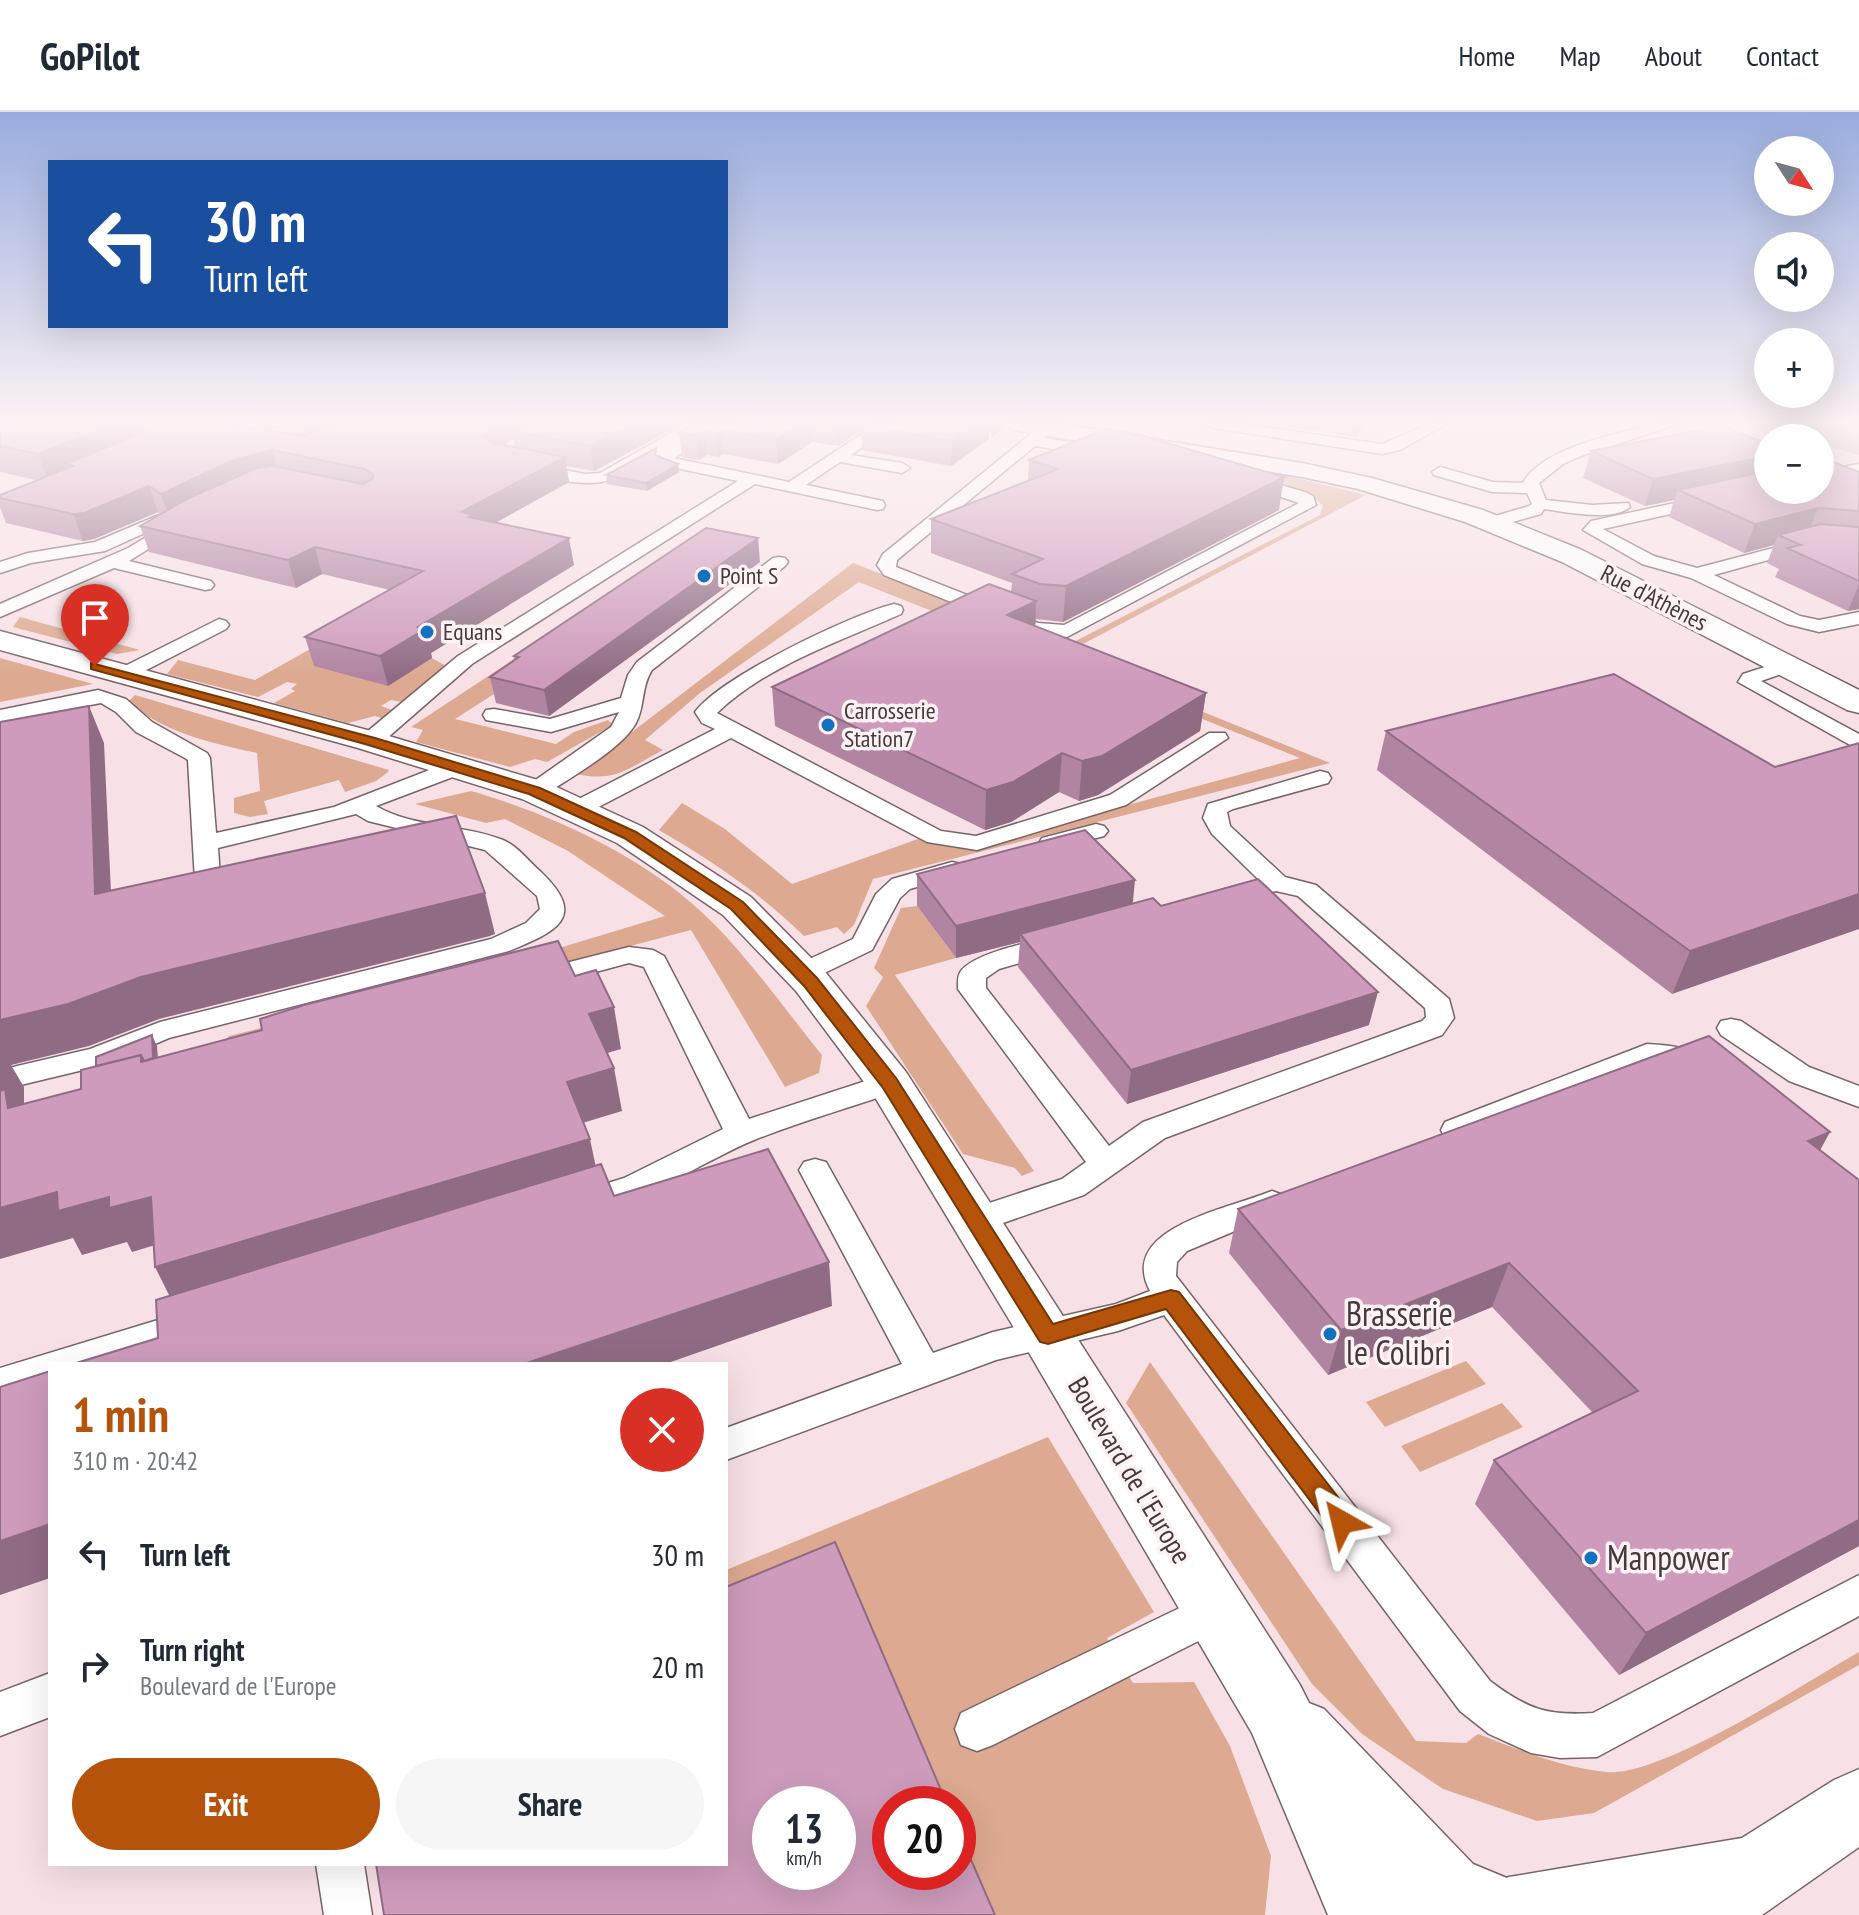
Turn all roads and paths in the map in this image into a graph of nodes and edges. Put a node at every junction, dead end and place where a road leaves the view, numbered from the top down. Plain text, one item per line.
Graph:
1 (716, 508) edge
2 (946, 508) edge
3 (1302, 508) edge
4 (1448, 508) edge
5 (1535, 508) edge
6 (1598, 508) edge
7 (1619, 508) edge
8 (1665, 508) edge
9 (1491, 523) junction
10 (1859, 548) edge
11 (1639, 555) junction
12 (113, 562) junction
13 (779, 562) dead end
14 (1593, 566) junction
15 (0, 568) edge
16 (1697, 574) junction
17 (205, 585) dead end
18 (894, 610) dead end
19 (0, 611) edge
20 (1859, 618) edge
21 (219, 625) dead end
22 (0, 640) edge
23 (1786, 666) junction
24 (124, 674) junction
25 (1855, 698) edge
26 (631, 702) junction
27 (494, 715) dead end
28 (0, 716) edge
29 (731, 729) junction
30 (1217, 738) dead end
31 (370, 741) junction
32 (1859, 746) edge
33 (1831, 757) edge
34 (458, 767) junction
35 (1320, 778) dead end
36 (535, 791) junction
37 (359, 806) junction
38 (577, 809) junction
39 (1096, 831) dead end
40 (449, 833) junction
41 (206, 843) junction
42 (390, 847) edge
43 (258, 878) edge
44 (1276, 883) junction
45 (1201, 904) edge
46 (1080, 937) edge
47 (802, 973) junction
48 (507, 986) edge
49 (1731, 1028) dead end
50 (0, 1080) edge
51 (890, 1083) junction
52 (1718, 1084) edge
53 (1859, 1097) edge
54 (741, 1133) junction
55 (1426, 1142) edge
56 (1106, 1165) junction
57 (815, 1170) dead end
58 (1308, 1189) edge
59 (553, 1212) edge
60 (974, 1221) junction
61 (1171, 1298) junction
62 (226, 1313) edge
63 (1048, 1335) junction
64 (68, 1362) edge
65 (48, 1369) edge
66 (924, 1371) junction
67 (0, 1383) edge
68 (728, 1443) edge
69 (1859, 1594) edge
70 (1215, 1611) junction
71 (48, 1696) edge
72 (1276, 1709) junction
73 (0, 1714) edge
74 (977, 1729) dead end
75 (1859, 1805) edge
76 (340, 1866) edge
77 (1729, 1894) edge
78 (1463, 1910) edge
79 (348, 1915) edge
80 (1366, 1915) edge

1 - 31 lane
2 - 3 lane
4 - 9 street, Rue d'Athènes
5 - 9 lane
6 - 7 lane
8 - 11 lane
9 - 14 street, Rue d'Athènes
10 - 16 lane
11 - 14 lane
11 - 16 lane
12 - 15 lane
12 - 17 lane
12 - 19 lane
13 - 26 lane
14 - 23 street, Rue d'Athènes
16 - 20 lane
18 - 29 lane
21 - 24 lane
22 - 24 street, Boulevard de l'Europe
23 - 25 street, Rue d'Athènes
23 - 32 lane
24 - 31 street, Boulevard de l'Europe
26 - 27 lane
26 - 36 lane
28 - 41 lane
29 - 30 lane
29 - 38 lane
31 - 34 street, Boulevard de l'Europe
32 - 33 lane
34 - 36 street, Boulevard de l'Europe
34 - 37 lane
35 - 44 lane
36 - 38 street, Boulevard de l'Europe
37 - 40 lane
37 - 41 lane
38 - 47 street, Boulevard de l'Europe
39 - 47 lane
40 - 42 lane
40 - 50 lane
41 - 43 lane
44 - 45 lane
44 - 56 lane
46 - 56 lane
47 - 51 street, Boulevard de l'Europe
48 - 54 lane
49 - 53 lane
51 - 54 lane
51 - 60 street, Boulevard de l'Europe
52 - 55 lane
54 - 59 lane
56 - 60 lane
57 - 66 lane
58 - 61 lane
60 - 63 street, Boulevard de l'Europe
61 - 63 lane
61 - 69 lane
62 - 64 lane
63 - 66 lane
63 - 70 street, Boulevard de l'Europe
65 - 67 lane
66 - 68 lane
70 - 72 street, Boulevard de l'Europe
70 - 74 lane
71 - 73 lane
72 - 78 street, Boulevard de l'Europe
72 - 80 street, Boulevard de l'Europe
75 - 77 street
76 - 79 lane
77 - 78 street

